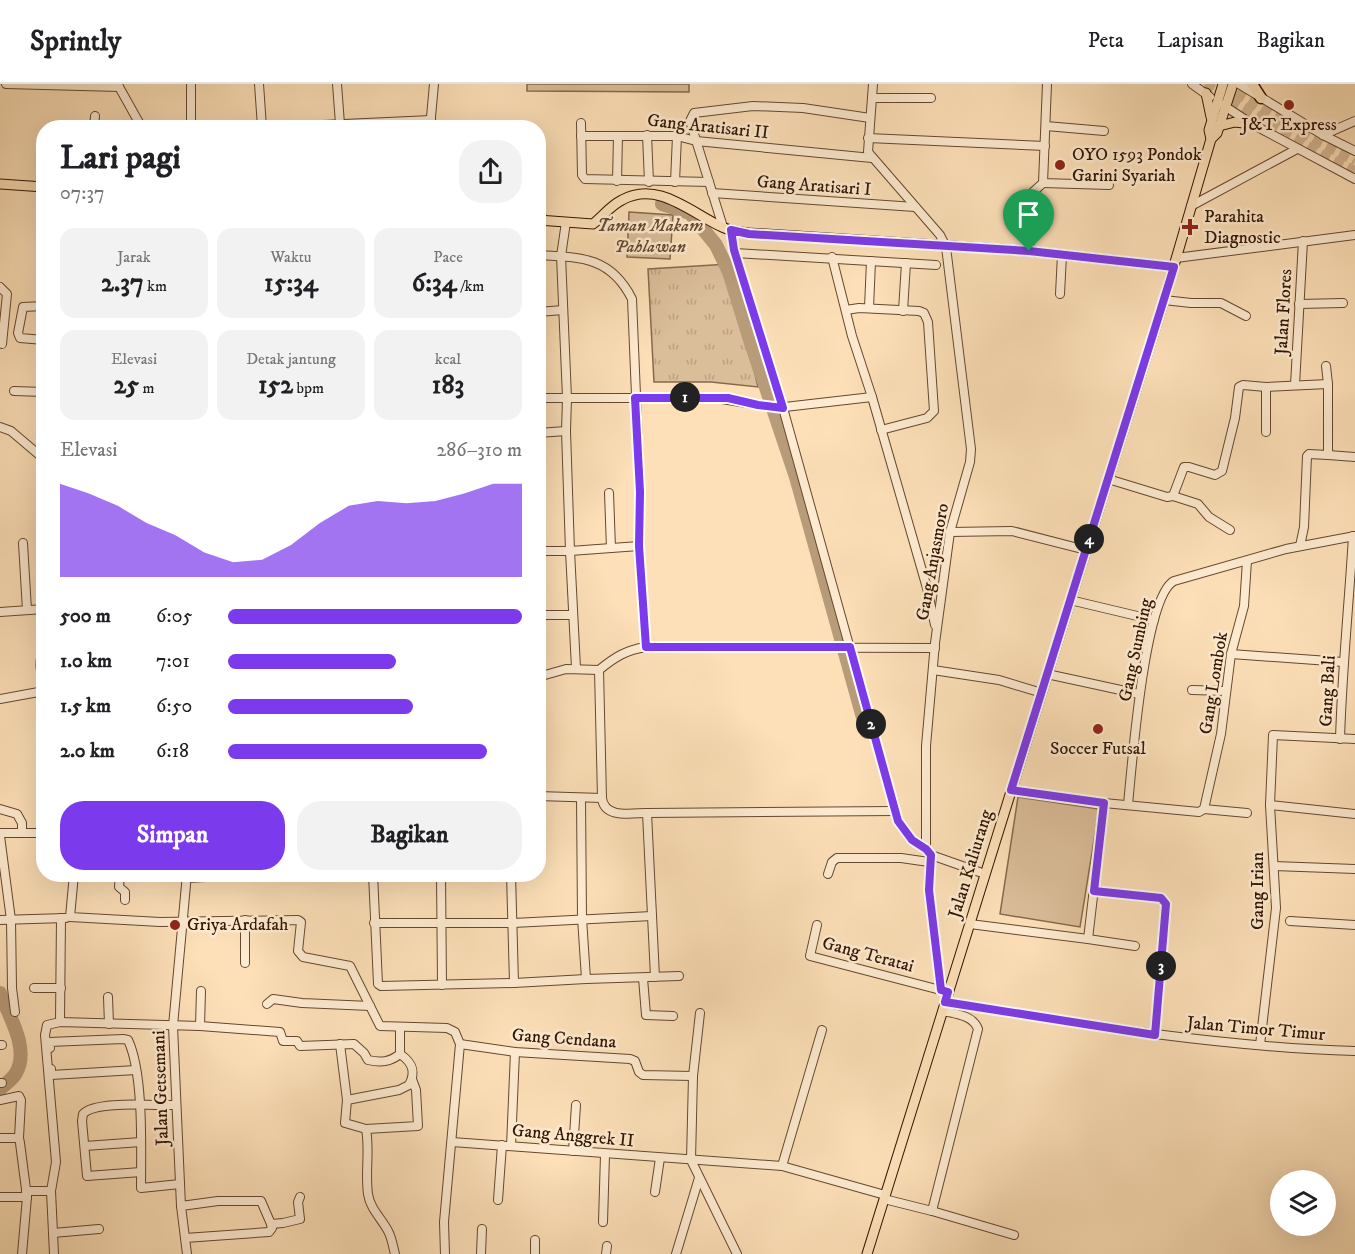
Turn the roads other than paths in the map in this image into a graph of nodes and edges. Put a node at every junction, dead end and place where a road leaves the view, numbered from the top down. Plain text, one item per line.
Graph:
1 (6, 84) edge
2 (191, 84) edge
3 (259, 84) edge
4 (337, 84) edge
5 (434, 84) edge
6 (873, 84) edge
7 (1047, 84) edge
8 (1192, 84) edge
9 (1223, 84) edge
10 (1233, 84) edge
11 (1239, 84) edge
12 (1252, 84) edge
13 (118, 86) edge
14 (1206, 93) junction
15 (872, 98) junction
16 (931, 98) dead end
17 (1261, 98) junction
18 (1221, 104) junction
19 (94, 116) dead end
20 (870, 118) junction
21 (94, 120) edge
22 (137, 120) edge
23 (191, 120) edge
24 (260, 120) edge
25 (340, 120) edge
26 (430, 120) edge
27 (1355, 121) edge
28 (581, 123) dead end
29 (1215, 123) junction
30 (1252, 124) junction
31 (1046, 126) junction
32 (1104, 131) dead end
33 (647, 135) junction
34 (1323, 135) junction
35 (581, 136) junction
36 (618, 136) junction
37 (677, 136) junction
38 (868, 138) junction
39 (696, 141) junction
40 (1045, 146) junction
41 (1297, 149) junction
42 (1355, 151) edge
43 (872, 158) junction
44 (1355, 179) edge
45 (617, 181) junction
46 (649, 182) junction
47 (675, 182) junction
48 (708, 182) junction
49 (1043, 183) junction
50 (0, 184) edge
51 (1109, 185) dead end
52 (36, 186) edge
53 (712, 193) junction
54 (1191, 206) junction
55 (915, 207) junction
56 (546, 221) edge
57 (566, 222) junction
58 (727, 229) junction
59 (1355, 235) edge
60 (1303, 241) junction
61 (945, 247) junction
62 (1029, 251) junction
63 (735, 253) junction
64 (546, 255) edge
65 (1062, 255) junction
66 (561, 256) junction
67 (832, 257) junction
68 (871, 261) junction
69 (1175, 262) junction
70 (906, 263) junction
71 (936, 265) dead end
72 (0, 287) edge
73 (1060, 294) dead end
74 (1164, 300) junction
75 (1342, 303) dead end
76 (1299, 304) junction
77 (36, 306) edge
78 (870, 308) junction
79 (563, 310) junction
80 (846, 310) junction
81 (546, 311) edge
82 (903, 311) junction
83 (1246, 316) dead end
84 (36, 340) edge
85 (2, 344) dead end
86 (1326, 366) dead end
87 (1328, 384) junction
88 (1295, 386) junction
89 (1266, 387) junction
90 (14, 391) dead end
91 (36, 392) edge
92 (872, 397) junction
93 (546, 398) edge
94 (567, 398) junction
95 (635, 398) junction
96 (779, 408) junction
97 (0, 428) edge
98 (881, 430) junction
99 (566, 431) junction
100 (546, 432) edge
101 (1266, 432) dead end
102 (36, 452) edge
103 (1328, 455) junction
104 (1355, 457) edge
105 (1108, 480) junction
106 (609, 493) dead end
107 (1173, 496) junction
108 (1230, 530) dead end
109 (950, 532) junction
110 (1354, 536) edge
111 (23, 543) dead end
112 (639, 546) junction
113 (1300, 546) junction
114 (611, 548) junction
115 (546, 550) edge
116 (1086, 550) junction
117 (570, 551) junction
118 (1247, 561) junction
119 (1070, 600) junction
120 (36, 609) edge
121 (27, 610) junction
122 (0, 612) edge
123 (546, 615) edge
124 (573, 615) junction
125 (1154, 620) junction
126 (936, 636) junction
127 (646, 647) junction
128 (849, 647) junction
129 (935, 648) junction
130 (1231, 654) junction
131 (1343, 662) junction
132 (576, 668) junction
133 (599, 670) junction
134 (933, 670) junction
135 (1047, 674) junction
136 (546, 675) edge
137 (1192, 690) dead end
138 (1226, 691) junction
139 (36, 692) edge
140 (1042, 693) junction
141 (1139, 694) junction
142 (0, 699) edge
143 (1340, 739) junction
144 (1355, 739) edge
145 (1011, 790) junction
146 (546, 796) edge
147 (580, 798) junction
148 (602, 798) junction
149 (1104, 803) junction
150 (1128, 804) junction
151 (1270, 805) junction
152 (0, 809) edge
153 (1204, 809) junction
154 (895, 811) junction
155 (647, 813) junction
156 (1247, 813) dead end
157 (1355, 814) edge
158 (22, 832) junction
159 (36, 833) edge
160 (0, 834) edge
161 (928, 855) junction
162 (1274, 866) junction
163 (1355, 869) edge
164 (828, 873) dead end
165 (985, 874) junction
166 (73, 882) edge
167 (119, 882) edge
168 (186, 882) edge
169 (373, 882) edge
170 (441, 882) edge
171 (512, 882) edge
172 (1094, 891) junction
173 (125, 900) dead end
174 (652, 916) junction
175 (70, 917) junction
176 (61, 918) junction
177 (582, 918) junction
178 (0, 920) edge
179 (11, 920) junction
180 (245, 920) junction
181 (182, 921) junction
182 (1290, 921) dead end
183 (374, 923) junction
184 (513, 923) junction
185 (441, 924) junction
186 (970, 924) junction
187 (817, 925) dead end
188 (1355, 925) edge
189 (1089, 939) junction
190 (1135, 946) dead end
191 (245, 963) dead end
192 (679, 976) dead end
193 (655, 977) junction
194 (643, 978) junction
195 (586, 979) junction
196 (514, 983) junction
197 (442, 985) junction
198 (34, 988) dead end
199 (61, 988) junction
200 (201, 991) dead end
201 (108, 998) dead end
202 (944, 999) junction
203 (267, 1004) dead end
204 (370, 1006) junction
205 (15, 1012) dead end
206 (700, 1013) dead end
207 (673, 1016) dead end
208 (60, 1022) junction
209 (109, 1024) junction
210 (173, 1026) junction
211 (201, 1026) junction
212 (400, 1027) junction
213 (822, 1030) dead end
214 (1155, 1035) junction
215 (340, 1044) junction
216 (460, 1044) junction
217 (1260, 1045) junction
218 (1355, 1051) edge
219 (515, 1052) junction
220 (400, 1054) junction
221 (136, 1070) junction
222 (693, 1076) junction
223 (412, 1079) junction
224 (0, 1100) edge
225 (347, 1100) junction
226 (176, 1102) junction
227 (139, 1104) junction
228 (576, 1105) dead end
229 (366, 1129) junction
230 (0, 1138) edge
231 (19, 1138) junction
232 (141, 1142) junction
233 (452, 1142) junction
234 (85, 1146) junction
235 (502, 1146) junction
236 (511, 1146) junction
237 (573, 1151) junction
238 (605, 1155) junction
239 (660, 1158) junction
240 (691, 1160) junction
241 (782, 1166) junction
242 (141, 1172) junction
243 (699, 1178) junction
244 (180, 1184) junction
245 (51, 1191) junction
246 (655, 1192) dead end
247 (26, 1194) junction
248 (0, 1197) edge
249 (300, 1197) dead end
250 (885, 1197) junction
251 (498, 1200) dead end
252 (181, 1206) junction
253 (932, 1211) junction
254 (603, 1222) dead end
255 (271, 1224) junction
256 (99, 1229) dead end
257 (482, 1229) dead end
258 (53, 1233) junction
259 (1014, 1235) dead end
260 (185, 1238) junction
261 (535, 1240) dead end
262 (22, 1254) edge
263 (54, 1254) edge
264 (187, 1254) edge
265 (395, 1254) edge
266 (445, 1254) edge
267 (481, 1254) edge
268 (535, 1254) edge
269 (676, 1254) edge
270 (737, 1254) edge
271 (867, 1254) edge

1 - 13 street
2 - 23 street
3 - 24 street
4 - 25 street
5 - 26 street
6 - 15 street
7 - 31 street
8 - 14 street
9 - 18 main road, Jalan Kaliurang
10 - 18 main road, Jalan Kaliurang
11 - 17 street
12 - 17 highway
13 - 22 street
14 - 18 street
14 - 29 main road
15 - 16 street
15 - 20 street
17 - 34 street
18 - 29 main road, Jalan Kaliurang
18 - 30 street
19 - 21 street
20 - 38 street
20 - 39 street
27 - 34 street
28 - 35 street
29 - 30 main road
29 - 54 main road, Jalan Kaliurang
30 - 41 street
31 - 32 street
31 - 40 street
33 - 36 street, Gang Aratisari II
33 - 37 street, Gang Aratisari II
33 - 46 street
34 - 42 street
35 - 36 street, Gang Aratisari II
35 - 45 street
36 - 45 street
37 - 39 street, Gang Aratisari II
37 - 47 street
38 - 40 street
38 - 43 street
39 - 43 street, Gang Aratisari II
39 - 48 street
40 - 49 street
41 - 44 street
41 - 54 street
43 - 55 street
45 - 46 street
46 - 47 street
47 - 48 street
48 - 53 street
49 - 51 street
49 - 62 street
50 - 52 main road
53 - 55 street, Gang Aratisari I
53 - 58 street
54 - 69 main road, Jalan Kaliurang
55 - 61 street
56 - 57 main road
57 - 58 main road
57 - 66 street
58 - 61 main road
58 - 63 street
59 - 60 street
60 - 69 street
60 - 76 street, Jalan Flores
61 - 62 main road
61 - 109 street, Gang Anjasmoro
62 - 65 main road
63 - 67 street
63 - 96 street
64 - 66 street
65 - 69 main road
65 - 73 street
66 - 79 street
66 - 95 street
67 - 68 street
67 - 80 street
68 - 70 street
68 - 78 street
69 - 74 main road, Jalan Kaliurang
70 - 71 street
70 - 82 street
72 - 85 street
74 - 83 street
74 - 105 main road, Jalan Kaliurang
75 - 76 street
76 - 88 street, Jalan Flores
77 - 84 street
78 - 80 street
78 - 82 street
79 - 81 street
79 - 94 street
80 - 92 street
82 - 98 street
86 - 87 street
87 - 88 street
87 - 103 street
88 - 89 street
89 - 101 street
89 - 107 street
90 - 91 street
92 - 96 street
92 - 98 street
93 - 94 street
94 - 95 street
94 - 99 street
95 - 96 street
95 - 112 street
96 - 128 street
97 - 102 street
98 - 126 street
99 - 100 street
99 - 117 street
103 - 104 street
103 - 113 street
105 - 107 street
105 - 116 main road, Jalan Kaliurang
106 - 114 street
107 - 108 street
109 - 116 street
109 - 126 street, Gang Anjasmoro
110 - 113 street
110 - 131 street, Gang Bali
111 - 121 street
112 - 114 street
112 - 127 street
113 - 118 street
114 - 117 street
115 - 117 street
116 - 119 main road, Jalan Kaliurang
117 - 124 street
118 - 125 street, Gang Sumbing
118 - 130 street, Gang Lombok
119 - 125 street
119 - 135 main road, Jalan Kaliurang
120 - 121 street
121 - 122 street
123 - 124 street
124 - 132 street
125 - 141 street, Gang Sumbing
126 - 129 street, Gang Anjasmoro
127 - 128 street
127 - 133 street
128 - 129 street
128 - 154 street
129 - 134 street, Gang Anjasmoro
130 - 131 street
130 - 138 street, Gang Lombok
131 - 143 street, Gang Bali
132 - 133 street
132 - 136 street
133 - 148 street
134 - 140 street
134 - 161 street, Gang Anjasmoro
135 - 140 main road, Jalan Kaliurang
135 - 141 street
137 - 138 street
138 - 153 street, Gang Lombok
139 - 142 street
140 - 145 main road, Jalan Kaliurang
141 - 150 street, Gang Sumbing
143 - 144 street
143 - 151 street, Gang Irian
145 - 149 street
145 - 165 main road, Jalan Kaliurang
146 - 147 street
147 - 148 street
147 - 177 street
148 - 155 street
149 - 150 street
149 - 172 street
150 - 153 street
151 - 157 street
151 - 162 street, Gang Irian
152 - 158 street
153 - 156 street
154 - 155 street
154 - 161 street
155 - 174 street
158 - 159 street
158 - 160 street
160 - 179 street
161 - 164 street
161 - 165 street
161 - 202 street, Gang Anjasmoro
162 - 163 street
162 - 217 street, Gang Irian
165 - 186 main road, Jalan Kaliurang
166 - 175 street
167 - 173 street
168 - 181 street, Jalan Getsemani
169 - 183 street
170 - 185 street
171 - 184 street
172 - 189 street
172 - 214 street
174 - 177 street
174 - 193 street
175 - 176 street
175 - 181 street
176 - 179 street
176 - 199 street
177 - 184 street
177 - 195 street
178 - 179 street
179 - 205 street
180 - 181 street
180 - 191 street
180 - 204 street
181 - 210 street, Jalan Getsemani
182 - 188 street
183 - 185 street
183 - 197 street
184 - 185 street
184 - 196 street
185 - 197 street
186 - 189 street
186 - 202 main road, Jalan Kaliurang
187 - 202 street, Gang Teratai
189 - 190 street
192 - 193 street
193 - 194 street
194 - 195 street
194 - 207 street
195 - 196 street
196 - 197 street
198 - 199 street
199 - 208 street
200 - 211 street
201 - 209 street
202 - 214 street, Jalan Timor Timur
202 - 250 main road, Jalan Kaliurang
202 - 253 street
203 - 204 street
204 - 212 street
206 - 222 street
208 - 209 street
208 - 245 street
209 - 210 street
210 - 211 street
210 - 226 street, Jalan Getsemani
211 - 215 street
212 - 216 street
212 - 220 street
213 - 241 street
214 - 217 street, Jalan Timor Timur
215 - 220 street
215 - 225 street
216 - 219 street, Gang Cendana
216 - 233 street
217 - 218 street, Jalan Timor Timur
219 - 222 street, Gang Cendana
219 - 236 street
220 - 223 street
221 - 221 street
221 - 227 street
222 - 240 street
223 - 225 street
223 - 229 street
224 - 231 street
225 - 229 street
226 - 227 street
226 - 244 street, Jalan Getsemani
227 - 232 street
227 - 234 street
228 - 237 street
229 - 265 street
230 - 231 street
231 - 247 street
232 - 234 street
232 - 242 street
233 - 235 street, Gang Anggrek II
233 - 266 street
234 - 242 street
235 - 236 street, Gang Anggrek II
235 - 251 street
236 - 237 street, Gang Anggrek II
237 - 238 street, Gang Anggrek II
238 - 239 street, Gang Anggrek II
238 - 254 street
239 - 240 street, Gang Anggrek II
239 - 246 street
240 - 241 street, Gang Anggrek II
240 - 243 street
241 - 250 street, Gang Anggrek II
242 - 244 street
243 - 269 street
243 - 270 street
244 - 252 street, Jalan Getsemani
245 - 247 street
245 - 258 street
247 - 248 street
247 - 262 street
249 - 255 street
250 - 253 street, Gang Anggrek II
250 - 271 main road, Jalan Kaliurang
252 - 255 street
252 - 260 street, Jalan Getsemani
253 - 259 street, Gang Anggrek II
255 - 260 street
256 - 258 street
257 - 267 street
258 - 263 street
260 - 264 street, Jalan Getsemani
261 - 268 street

